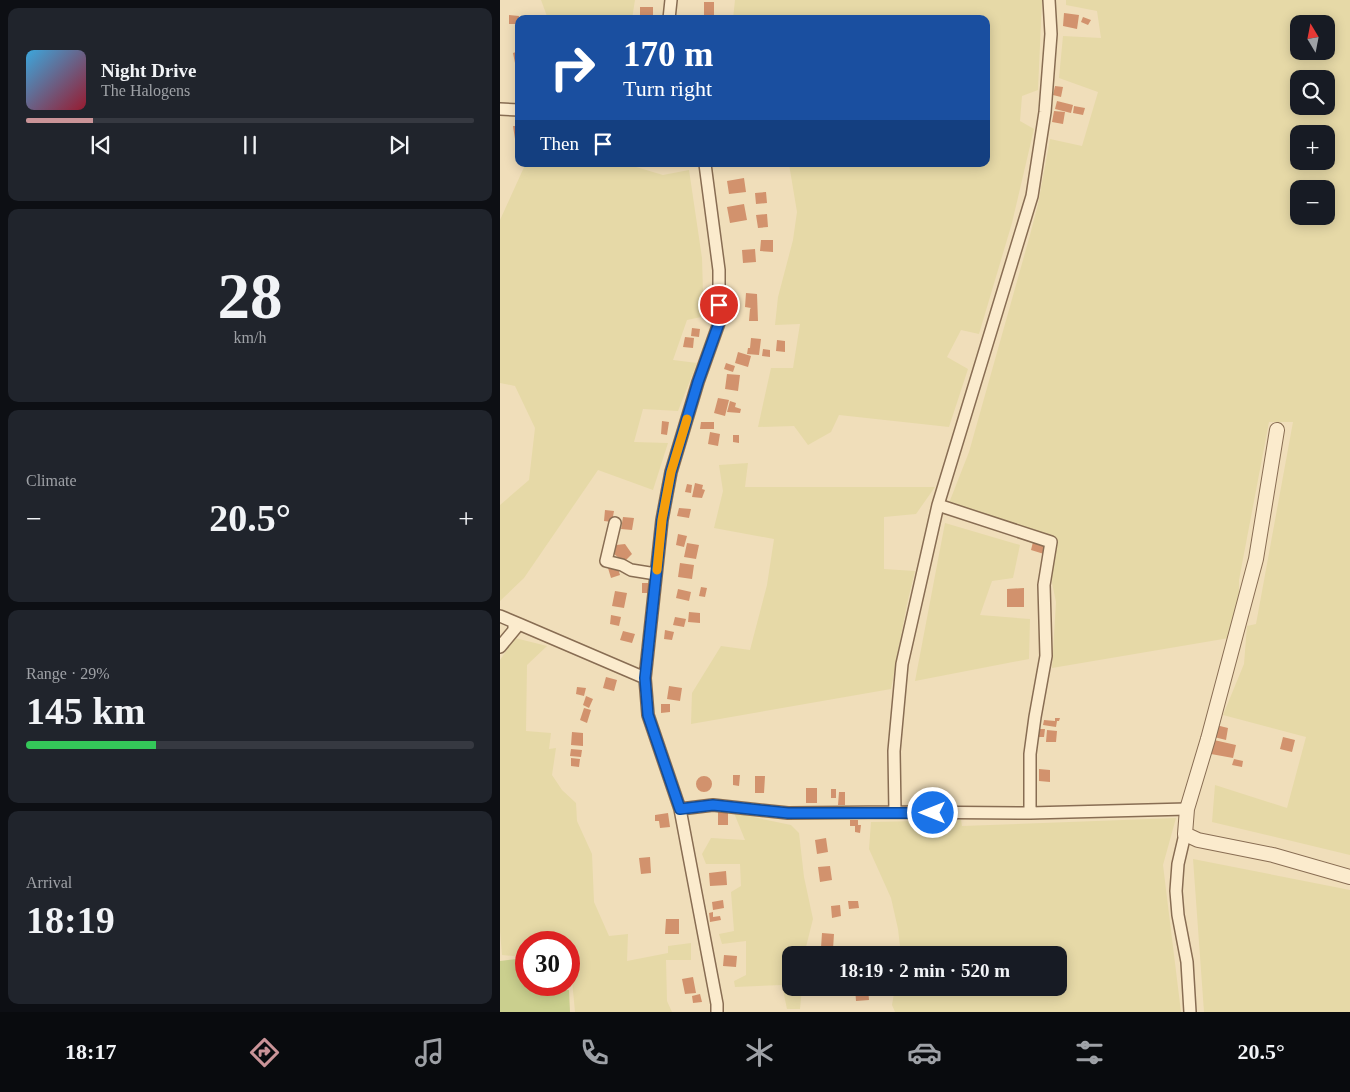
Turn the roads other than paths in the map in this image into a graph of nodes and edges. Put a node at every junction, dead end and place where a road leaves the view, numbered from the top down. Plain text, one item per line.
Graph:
1 (671, 0) edge
2 (1049, 0) edge
3 (669, 15) edge
4 (500, 109) edge
5 (515, 110) edge
6 (706, 167) edge
7 (1277, 430) dead end
8 (938, 505) junction
9 (615, 523) dead end
10 (656, 574) junction
11 (500, 616) edge
12 (519, 624) junction
13 (500, 636) edge
14 (500, 646) edge
15 (645, 678) junction
16 (680, 809) junction
17 (1187, 809) junction
18 (895, 812) junction
19 (1030, 814) junction
20 (1185, 834) junction
21 (1350, 877) edge
22 (717, 1012) edge
23 (1190, 1012) edge

1 - 3 street
2 - 8 street
4 - 5 street
6 - 10 street
7 - 17 street
8 - 18 street
8 - 19 street
9 - 10 street
10 - 15 street
11 - 12 street
12 - 13 street
12 - 14 street
12 - 15 street
15 - 16 street
16 - 18 street
16 - 22 street
17 - 19 street
17 - 20 street
18 - 19 street
20 - 21 street
20 - 23 street

